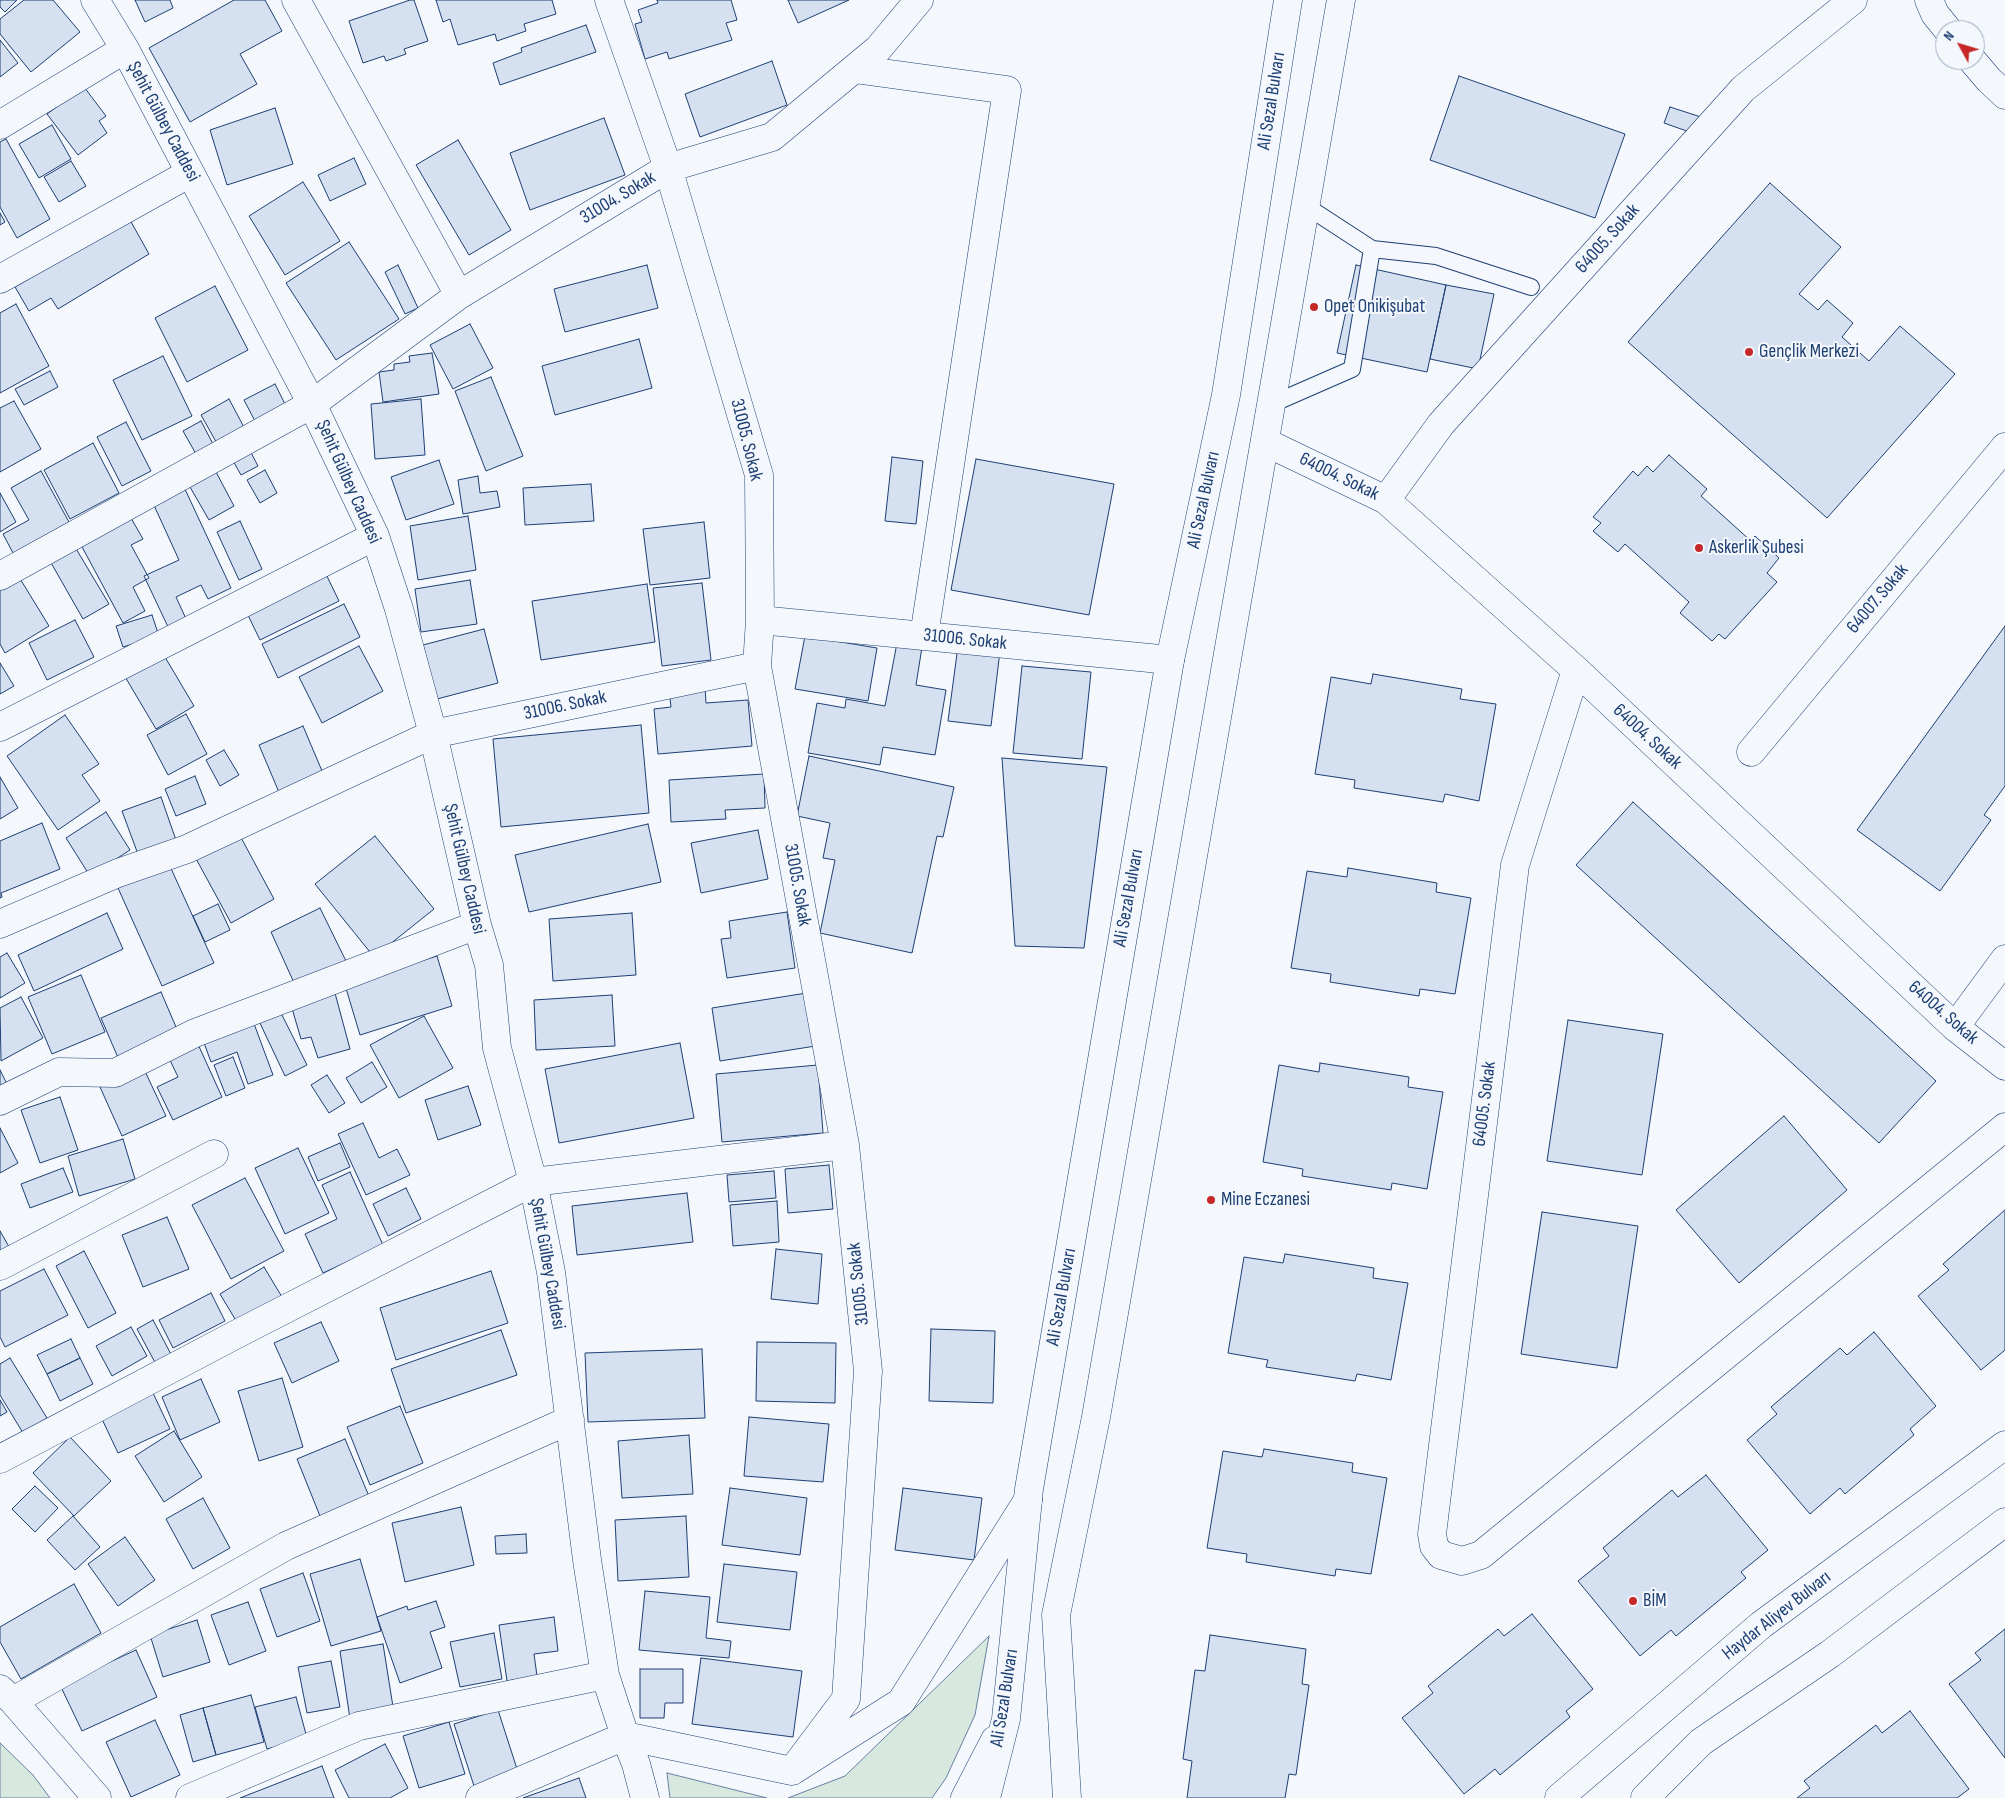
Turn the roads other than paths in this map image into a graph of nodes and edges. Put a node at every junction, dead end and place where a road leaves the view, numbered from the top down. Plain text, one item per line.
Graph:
1 (95, 0) edge
2 (296, 0) edge
3 (609, 0) edge
4 (919, 0) edge
5 (1288, 0) edge
6 (1341, 0) edge
7 (1853, 0) edge
8 (1929, 0) edge
9 (1940, 20) edge
10 (125, 50) junction
11 (854, 69) junction
12 (1980, 70) edge
13 (2005, 95) edge
14 (0, 125) edge
15 (668, 168) junction
16 (190, 173) junction
17 (1306, 206) junction
18 (1372, 249) junction
19 (0, 279) edge
20 (1531, 287) dead end
21 (459, 295) junction
22 (312, 404) junction
23 (1272, 404) junction
24 (1265, 442) junction
25 (2005, 447) edge
26 (1386, 500) junction
27 (375, 536) junction
28 (0, 576) edge
29 (760, 620) junction
30 (924, 636) junction
31 (1170, 660) junction
32 (756, 666) junction
33 (1576, 670) junction
34 (0, 727) edge
35 (433, 734) junction
36 (1751, 752) dead end
37 (0, 924) edge
38 (477, 925) junction
39 (2005, 959) edge
40 (1955, 1027) junction
41 (2005, 1066) edge
42 (0, 1101) edge
43 (2005, 1127) edge
44 (845, 1145) junction
45 (214, 1154) dead end
46 (533, 1182) junction
47 (0, 1266) edge
48 (570, 1420) junction
49 (2005, 1445) edge
50 (0, 1459) edge
51 (1028, 1500) junction
52 (2005, 1522) edge
53 (605, 1675) junction
54 (6, 1695) edge
55 (1006, 1719) junction
56 (625, 1736) junction
57 (792, 1771) junction
58 (97, 1798) edge
59 (190, 1798) edge
60 (480, 1798) edge
61 (645, 1798) edge
62 (965, 1798) edge
63 (986, 1798) edge
64 (1068, 1798) edge
65 (1559, 1798) edge
66 (1645, 1798) edge

1 - 10 street, Şehit Gülbey Caddesi
2 - 21 street
3 - 15 street, 31005. Sokak
4 - 11 street, 31004. Sokak
5 - 31 street, Ali Sezal Bulvarı
6 - 17 street
7 - 26 street, 64005. Sokak
8 - 9 street
10 - 14 street
10 - 16 street, Şehit Gülbey Caddesi
11 - 15 street, 31004. Sokak
11 - 30 street
12 - 13 street
15 - 21 street, 31004. Sokak
15 - 29 street, 31005. Sokak
16 - 19 street
16 - 22 street, Şehit Gülbey Caddesi
17 - 18 lane
17 - 23 street
18 - 20 lane
18 - 23 lane
21 - 22 street, 31004. Sokak
22 - 27 street, Şehit Gülbey Caddesi
22 - 28 street, 31004. Sokak
23 - 24 street
24 - 26 street, 64004. Sokak
24 - 64 street
25 - 36 street, 64007. Sokak
26 - 33 street, 64004. Sokak
27 - 34 street
27 - 35 street, Şehit Gülbey Caddesi
29 - 30 street, 31006. Sokak
29 - 32 street, 31005. Sokak
30 - 31 street, 31006. Sokak
31 - 51 street, Ali Sezal Bulvarı
32 - 35 street, 31006. Sokak
32 - 44 street, 31005. Sokak
33 - 40 street, 64004. Sokak
33 - 43 street, 64005. Sokak
35 - 37 street, 31006. Sokak
35 - 38 street, Şehit Gülbey Caddesi
38 - 42 street
38 - 46 street, Şehit Gülbey Caddesi
39 - 40 street
40 - 41 street, 64004. Sokak
44 - 46 street
44 - 57 street, 31005. Sokak
45 - 47 street
46 - 48 street, Şehit Gülbey Caddesi
46 - 50 street
48 - 53 street, Şehit Gülbey Caddesi
48 - 54 street
49 - 65 street, Haydar Aliyev Bulvarı
51 - 55 street, Ali Sezal Bulvarı
51 - 57 street
52 - 66 street
53 - 56 street, Şehit Gülbey Caddesi
53 - 59 street
54 - 58 street
55 - 62 street
55 - 63 street, Ali Sezal Bulvarı
56 - 57 street
56 - 60 street
56 - 61 street, Şehit Gülbey Caddesi

